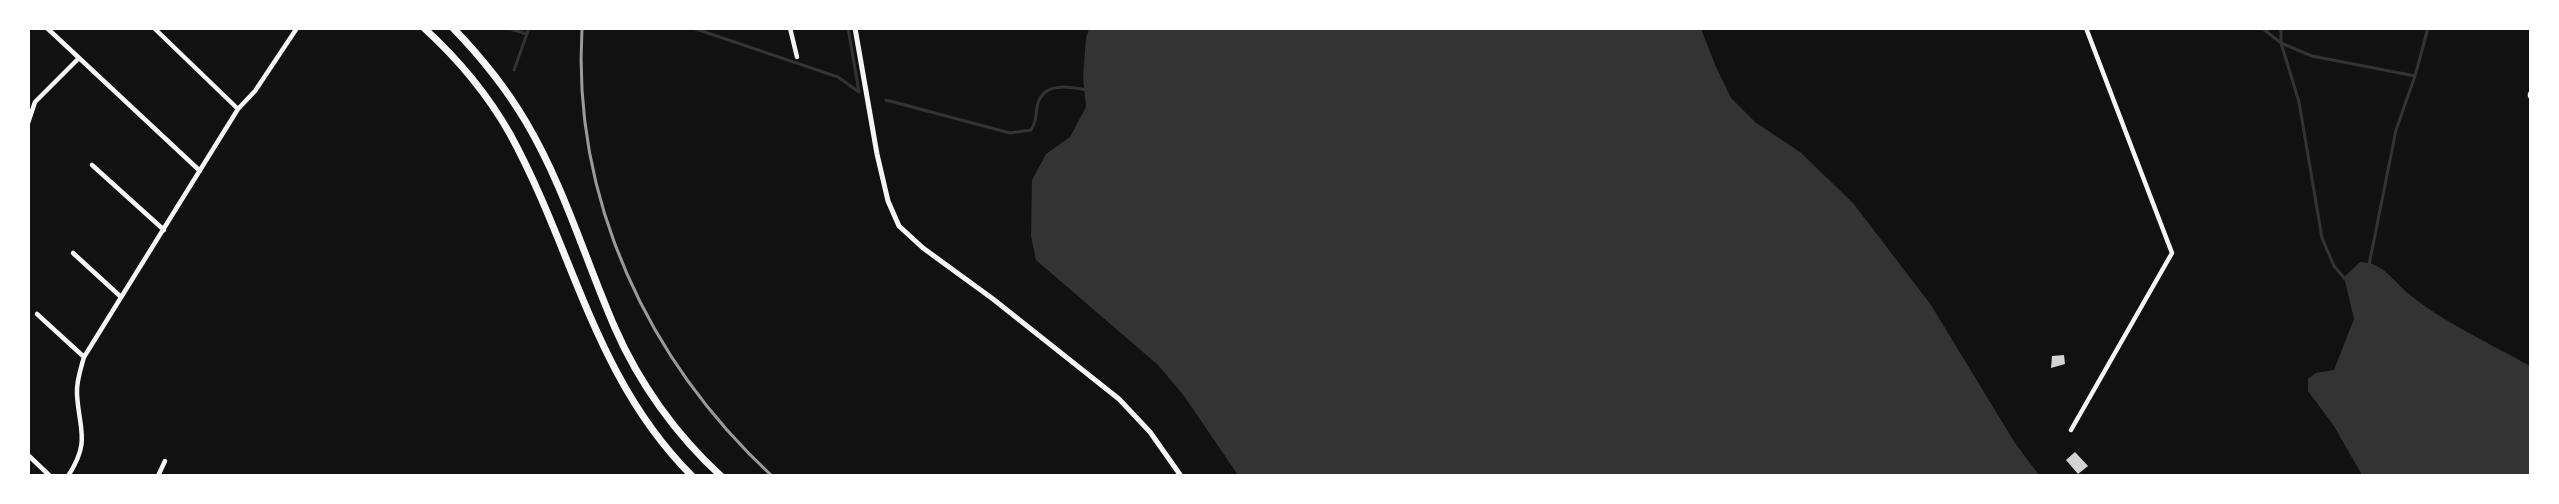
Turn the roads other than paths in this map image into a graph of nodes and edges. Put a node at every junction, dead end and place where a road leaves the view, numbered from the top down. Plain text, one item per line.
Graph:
1 (48, 28) edge
2 (154, 28) edge
3 (297, 28) edge
4 (424, 28) edge
5 (453, 28) edge
6 (790, 28) edge
7 (2086, 28) edge
8 (856, 29) edge
9 (797, 57) dead end
10 (79, 58) junction
11 (238, 109) junction
12 (28, 123) edge
13 (92, 165) dead end
14 (200, 171) junction
15 (164, 230) junction
16 (73, 253) dead end
17 (121, 297) junction
18 (37, 314) dead end
19 (84, 357) junction
20 (2071, 430) dead end
21 (28, 455) edge
22 (165, 462) dead end
23 (50, 476) edge
24 (68, 476) edge
25 (158, 476) edge
26 (692, 476) edge
27 (721, 476) edge
28 (1181, 476) edge

1 - 10 street
2 - 11 street
3 - 11 street
4 - 26 main road
5 - 27 main road
6 - 9 street
7 - 20 street
8 - 28 street
10 - 12 street
10 - 14 street
11 - 14 street
13 - 15 street
14 - 15 street
15 - 17 street
16 - 17 street
17 - 19 street
18 - 19 street
19 - 24 street
21 - 23 street
22 - 25 street

